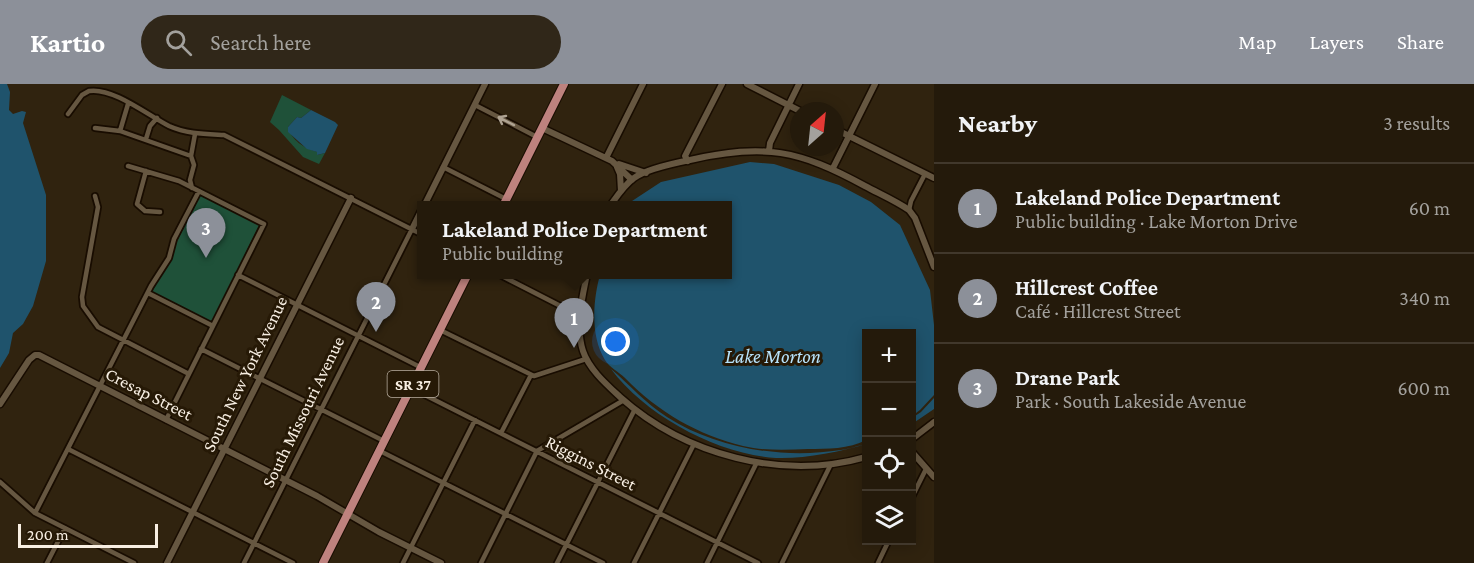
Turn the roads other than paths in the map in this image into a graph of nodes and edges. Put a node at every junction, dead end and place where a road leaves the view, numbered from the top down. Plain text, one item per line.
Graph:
1 (485, 84) edge
2 (564, 84) edge
3 (643, 84) edge
4 (722, 84) edge
5 (747, 84) edge
6 (799, 84) edge
7 (875, 84) edge
8 (128, 104) junction
9 (475, 105) junction
10 (789, 106) junction
11 (68, 114) dead end
12 (157, 118) junction
13 (95, 128) dead end
14 (542, 128) junction
15 (120, 131) junction
16 (844, 133) edge
17 (195, 134) junction
18 (849, 135) junction
19 (537, 137) junction
20 (146, 139) junction
21 (769, 152) junction
22 (191, 156) junction
23 (609, 160) junction
24 (688, 160) junction
25 (128, 166) dead end
26 (443, 167) junction
27 (833, 168) junction
28 (146, 171) junction
29 (646, 173) junction
30 (925, 174) junction
31 (934, 178) edge
32 (632, 180) junction
33 (192, 188) junction
34 (621, 191) junction
35 (199, 192) junction
36 (95, 196) dead end
37 (351, 198) junction
38 (426, 201) edge
39 (502, 201) edge
40 (505, 201) edge
41 (614, 201) edge
42 (909, 210) junction
43 (160, 212) dead end
44 (417, 219) edge
45 (412, 229) junction
46 (417, 232) edge
47 (934, 267) edge
48 (238, 275) junction
49 (466, 279) edge
50 (508, 279) edge
51 (586, 279) edge
52 (148, 293) junction
53 (297, 305) junction
54 (580, 316) junction
55 (213, 326) junction
56 (440, 330) junction
57 (358, 335) junction
58 (124, 341) junction
59 (201, 349) junction
60 (586, 359) junction
61 (422, 368) junction
62 (189, 374) junction
63 (531, 375) junction
64 (260, 379) junction
65 (100, 386) junction
66 (411, 388) junction
67 (624, 400) junction
68 (0, 404) edge
69 (635, 409) junction
70 (321, 410) junction
71 (166, 420) junction
72 (475, 420) junction
73 (934, 422) edge
74 (501, 433) junction
75 (915, 437) edge
76 (384, 441) junction
77 (694, 444) junction
78 (68, 449) junction
79 (225, 449) junction
80 (380, 451) junction
81 (537, 451) junction
82 (916, 457) edge
83 (862, 458) edge
84 (757, 462) junction
85 (831, 464) junction
86 (926, 470) junction
87 (934, 477) edge
88 (286, 480) junction
89 (0, 482) edge
90 (443, 482) junction
91 (598, 482) junction
92 (915, 491) edge
93 (193, 512) junction
94 (35, 513) junction
95 (348, 513) junction
96 (505, 513) junction
97 (660, 513) junction
98 (65, 528) junction
99 (718, 542) junction
100 (254, 544) junction
101 (567, 545) junction
102 (887, 545) edge
103 (410, 547) junction
104 (47, 563) edge
105 (134, 563) edge
106 (167, 563) edge
107 (244, 563) edge
108 (293, 563) edge
109 (323, 563) edge
110 (403, 563) edge
111 (441, 563) edge
112 (481, 563) edge
113 (557, 563) edge
114 (603, 563) edge
115 (634, 563) edge
116 (707, 563) edge
117 (758, 563) edge
118 (782, 563) edge
119 (878, 563) edge

1 - 9 street
2 - 14 main road
3 - 23 street
4 - 24 street
5 - 10 street
6 - 10 street
7 - 18 street
8 - 11 street
8 - 12 street
8 - 15 street
19 -> 9 street
9 - 26 street
10 - 21 street
12 - 17 street
12 - 20 street
13 - 15 street
14 - 19 main road
14 - 23 street
15 - 20 street
16 - 18 street
17 - 22 street
17 - 37 street
18 - 27 street
18 - 30 street
19 - 40 main road
20 - 22 street
21 - 24 street
21 - 27 street
22 - 33 street
23 - 29 street
23 - 32 street
23 - 34 street
24 - 29 street
25 - 28 street
26 - 38 street
26 - 39 street
27 - 42 street
28 - 33 street
28 - 43 street
29 - 32 street
30 - 31 street
30 - 42 street
32 - 34 street
33 - 35 street
34 - 41 street
35 - 48 street
35 - 52 street
36 - 58 street
37 - 45 street
37 - 53 street, South New York Avenue
42 - 47 street
44 - 45 street, South Missouri Avenue
45 - 46 street
45 - 57 street, South Missouri Avenue
48 - 53 street
48 - 55 street
49 - 56 main road, SR 37
50 - 54 street
51 - 54 street
52 - 55 street
52 - 58 street
53 - 57 street
53 - 64 street, South New York Avenue
54 - 60 street
55 - 59 street
56 - 61 main road, SR 37
56 - 63 street
57 - 61 street
57 - 70 street, South Missouri Avenue
58 - 62 street
58 - 65 street
59 - 62 street
59 - 64 street
60 - 63 street
60 - 67 street
61 - 66 main road, SR 37
62 - 71 street
63 - 74 street
64 - 70 street
64 - 79 street, South New York Avenue
65 - 68 street, Cresap Street
65 - 71 street, Cresap Street
65 - 78 street
66 - 72 street, Riggins Street
66 - 76 main road, SR 37
67 - 69 street
67 - 81 street
69 - 77 street
69 - 91 street
70 - 76 street
70 - 88 street, South Missouri Avenue
71 - 79 street, Cresap Street
72 - 74 street, Riggins Street
72 - 90 street
73 - 75 street
74 - 81 street, Riggins Street
76 - 80 main road, SR 37
77 - 84 street
77 - 97 street
78 - 93 street
78 - 94 street
79 - 88 street, Cresap Street
79 - 93 street, South New York Avenue
80 - 90 street
80 - 95 main road, SR 37
81 - 91 street, Riggins Street
81 - 96 street
82 - 86 street
83 - 85 street
84 - 85 street
84 - 99 street
85 - 118 street
86 - 87 street
86 - 92 street
88 - 95 street, Cresap Street
88 - 100 street, South Missouri Avenue
89 - 94 street
90 - 96 street
90 - 103 street
91 - 97 street, Riggins Street
91 - 101 street
93 - 100 street
93 - 106 street, South New York Avenue
94 - 98 street
95 - 103 street, Cresap Street
95 - 109 main road, SR 37
96 - 101 street
96 - 112 street
97 - 99 street, Riggins Street
97 - 115 street
98 - 104 street
98 - 105 street
99 - 116 street
99 - 117 street, Riggins Street
100 - 107 street, South Missouri Avenue
100 - 108 street
101 - 113 street
101 - 114 street
102 - 119 street
103 - 110 street
103 - 111 street, Cresap Street

